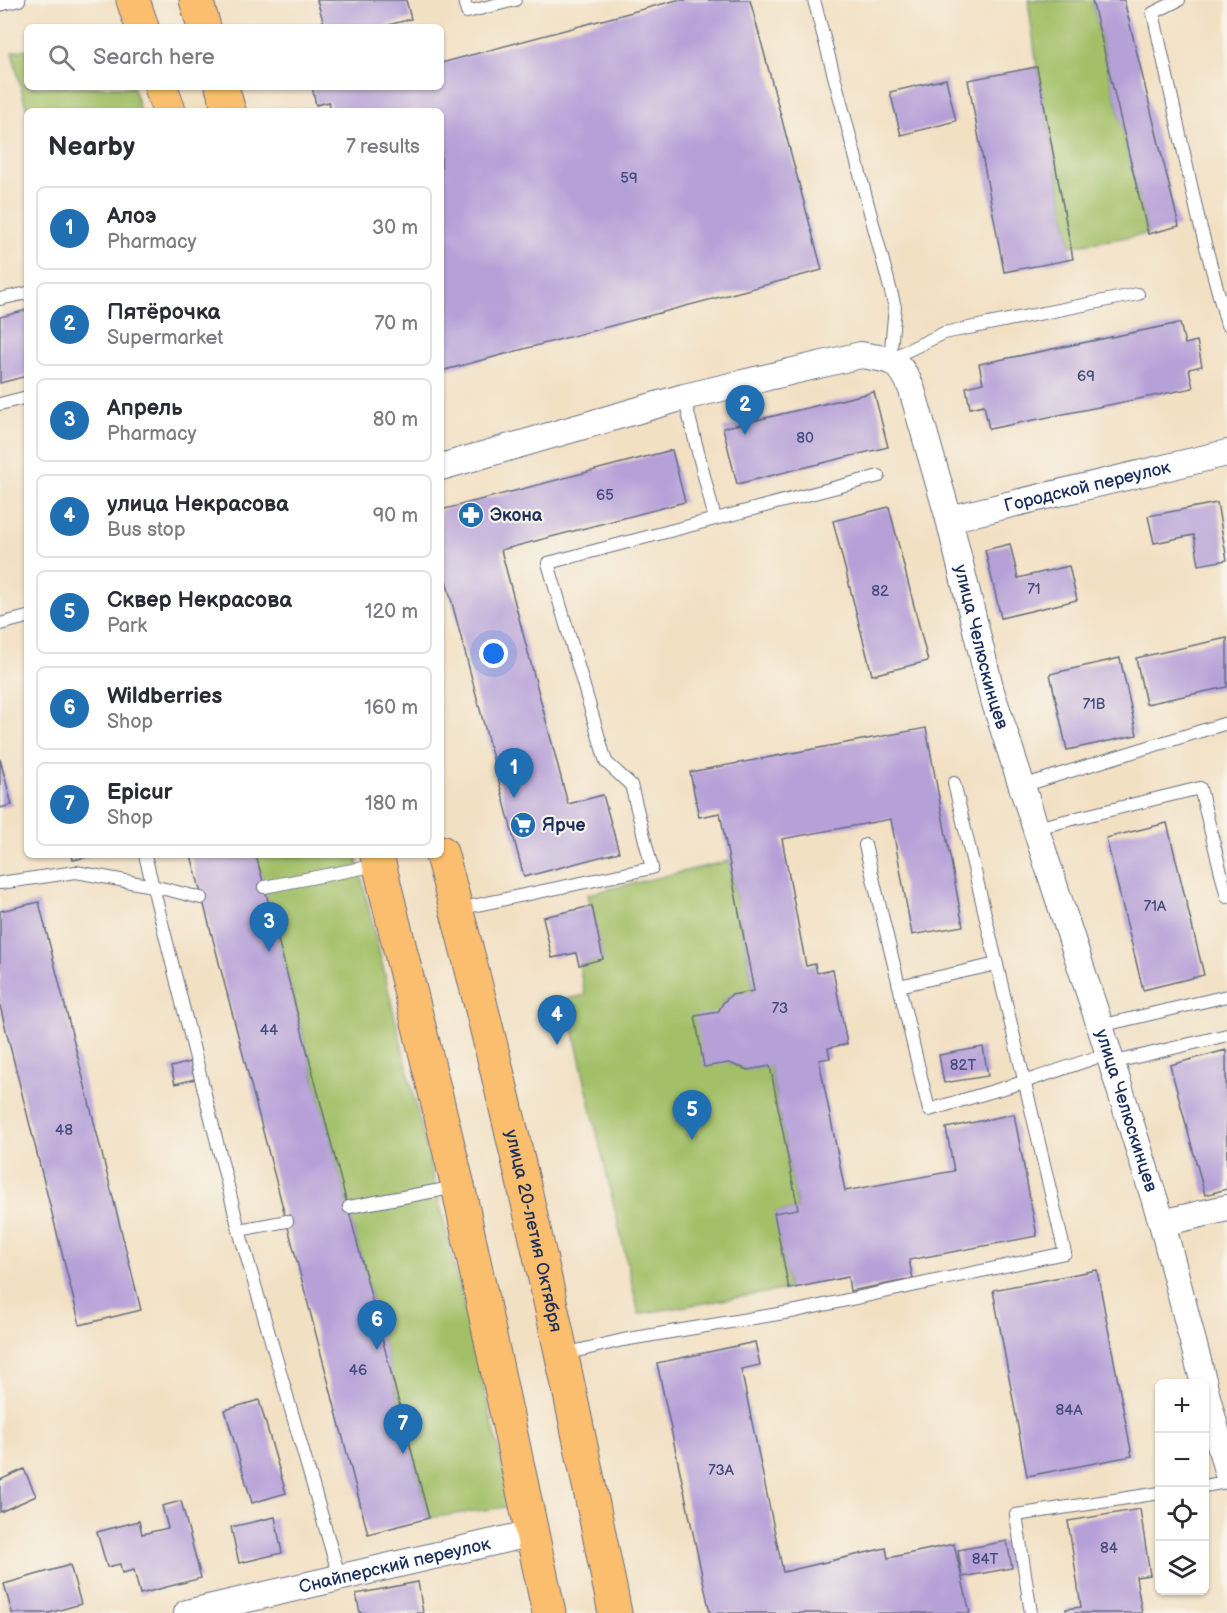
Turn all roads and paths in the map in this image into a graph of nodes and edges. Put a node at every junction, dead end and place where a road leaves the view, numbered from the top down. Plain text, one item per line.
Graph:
1 (19, 0) edge
2 (133, 0) edge
3 (196, 0) edge
4 (464, 0) edge
5 (515, 0) edge
6 (814, 0) edge
7 (1179, 0) edge
8 (0, 5) edge
9 (141, 24) edge
10 (203, 24) edge
11 (162, 90) edge
12 (223, 90) edge
13 (168, 108) edge
14 (228, 108) edge
15 (24, 294) edge
16 (1138, 294) dead end
17 (0, 299) edge
18 (1227, 325) edge
19 (890, 359) junction
20 (684, 397) junction
21 (24, 398) edge
22 (0, 404) edge
23 (1226, 450) edge
24 (444, 466) edge
25 (879, 476) dead end
26 (715, 519) junction
27 (949, 519) junction
28 (24, 618) edge
29 (0, 624) edge
30 (1227, 723) edge
31 (954, 783) dead end
32 (1022, 786) junction
33 (1036, 828) junction
34 (865, 844) dead end
35 (146, 858) edge
36 (443, 858) edge
37 (378, 860) edge
38 (0, 883) edge
39 (153, 886) junction
40 (264, 887) dead end
41 (1227, 897) edge
42 (201, 898) dead end
43 (457, 909) junction
44 (997, 964) junction
45 (899, 986) junction
46 (1227, 996) edge
47 (1100, 1026) junction
48 (1227, 1035) edge
49 (1110, 1058) junction
50 (1024, 1082) junction
51 (458, 1186) junction
52 (349, 1207) dead end
53 (1227, 1208) edge
54 (287, 1221) dead end
55 (1162, 1223) junction
56 (239, 1230) junction
57 (563, 1354) junction
58 (1202, 1379) edge
59 (1209, 1404) edge
60 (1227, 1471) edge
61 (1227, 1482) edge
62 (1209, 1485) edge
63 (1155, 1494) edge
64 (533, 1533) junction
65 (340, 1579) junction
66 (187, 1613) edge
67 (549, 1613) edge
68 (615, 1613) edge
69 (1031, 1613) edge

1 - 8 lane
2 - 9 main road
3 - 10 main road
4 - 5 lane
6 - 19 lane
7 - 18 lane
11 - 13 main road
12 - 14 main road
15 - 17 lane
16 - 19 lane
19 - 20 street
19 - 27 street, улица Челюскинцев
20 - 24 street
20 - 26 lane
21 - 22 lane
23 - 27 street, Городской переулок
25 - 26 lane
26 - 43 lane
27 - 32 street, улица Челюскинцев
28 - 29 lane
30 - 32 lane
31 - 44 lane
32 - 33 street, улица Челюскинцев
33 - 41 lane
33 - 47 street, улица Челюскинцев
34 - 45 lane
35 - 39 lane
36 - 43 main road, улица 20-летия Октября
37 - 40 lane
37 - 51 main road
38 - 39 lane
39 - 42 lane
39 - 56 lane
43 - 57 main road, улица 20-летия Октября
44 - 45 lane
44 - 50 lane
45 - 50 lane
46 - 47 lane
47 - 49 street, улица Челюскинцев
48 - 49 lane
49 - 50 lane
49 - 55 street, улица Челюскинцев
50 - 57 lane
51 - 52 lane
51 - 64 main road
53 - 55 street
54 - 56 lane
55 - 58 street, улица Челюскинцев
56 - 65 lane
57 - 68 main road, улица 20-летия Октября
59 - 60 street, улица Челюскинцев
61 - 62 lane
63 - 69 lane
64 - 65 street, Снайперский переулок
64 - 67 main road
65 - 66 street, Снайперский переулок

